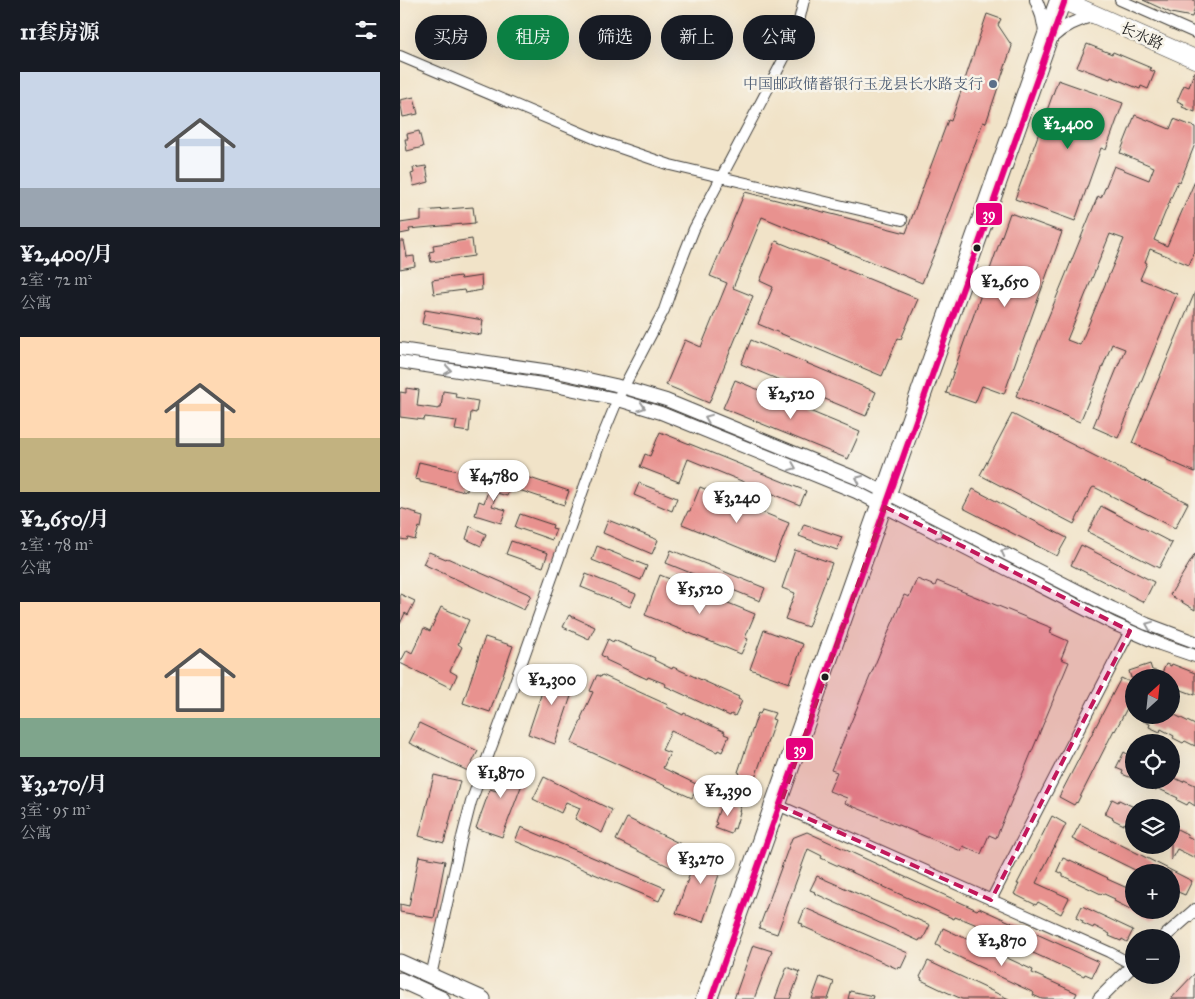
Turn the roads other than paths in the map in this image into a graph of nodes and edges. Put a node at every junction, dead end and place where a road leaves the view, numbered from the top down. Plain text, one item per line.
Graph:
1 (804, 0) edge
2 (1036, 0) edge
3 (1062, 0) edge
4 (1120, 0) edge
5 (1091, 7) edge
6 (1048, 34) junction
7 (1195, 34) edge
8 (1195, 48) edge
9 (400, 56) edge
10 (1195, 59) edge
11 (722, 177) junction
12 (902, 220) dead end
13 (400, 349) edge
14 (400, 362) edge
15 (624, 387) junction
16 (618, 400) junction
17 (886, 492) junction
18 (881, 505) junction
19 (1130, 631) junction
20 (1195, 642) edge
21 (1195, 656) edge
22 (780, 806) junction
23 (991, 900) junction
24 (1195, 910) edge
25 (1173, 929) edge
26 (1125, 960) edge
27 (400, 962) edge
28 (1125, 973) edge
29 (431, 976) junction
30 (400, 980) edge
31 (433, 997) edge
32 (483, 999) edge
33 (702, 999) edge
34 (711, 999) edge
35 (1099, 999) edge

1 - 11 street
2 - 6 street
3 - 5 highway, 长水路
3 - 6 street
4 - 7 street
5 - 6 street
5 - 8 highway, 长水路
5 - 10 highway, 长水路
6 - 17 street
9 - 11 street
11 - 12 street
11 - 15 street
13 - 15 street
14 -> 16 street
15 - 16 street
17 -> 15 street
16 -> 18 street
16 - 29 street
17 - 18 street
20 -> 17 street
18 -> 19 street
18 - 22 street
18 - 33 street
19 - 21 street
19 - 23 street
22 - 23 street
22 - 34 street
23 - 26 street
24 - 25 street
27 - 29 main road
28 - 35 street
29 - 32 main road
30 - 31 main road

